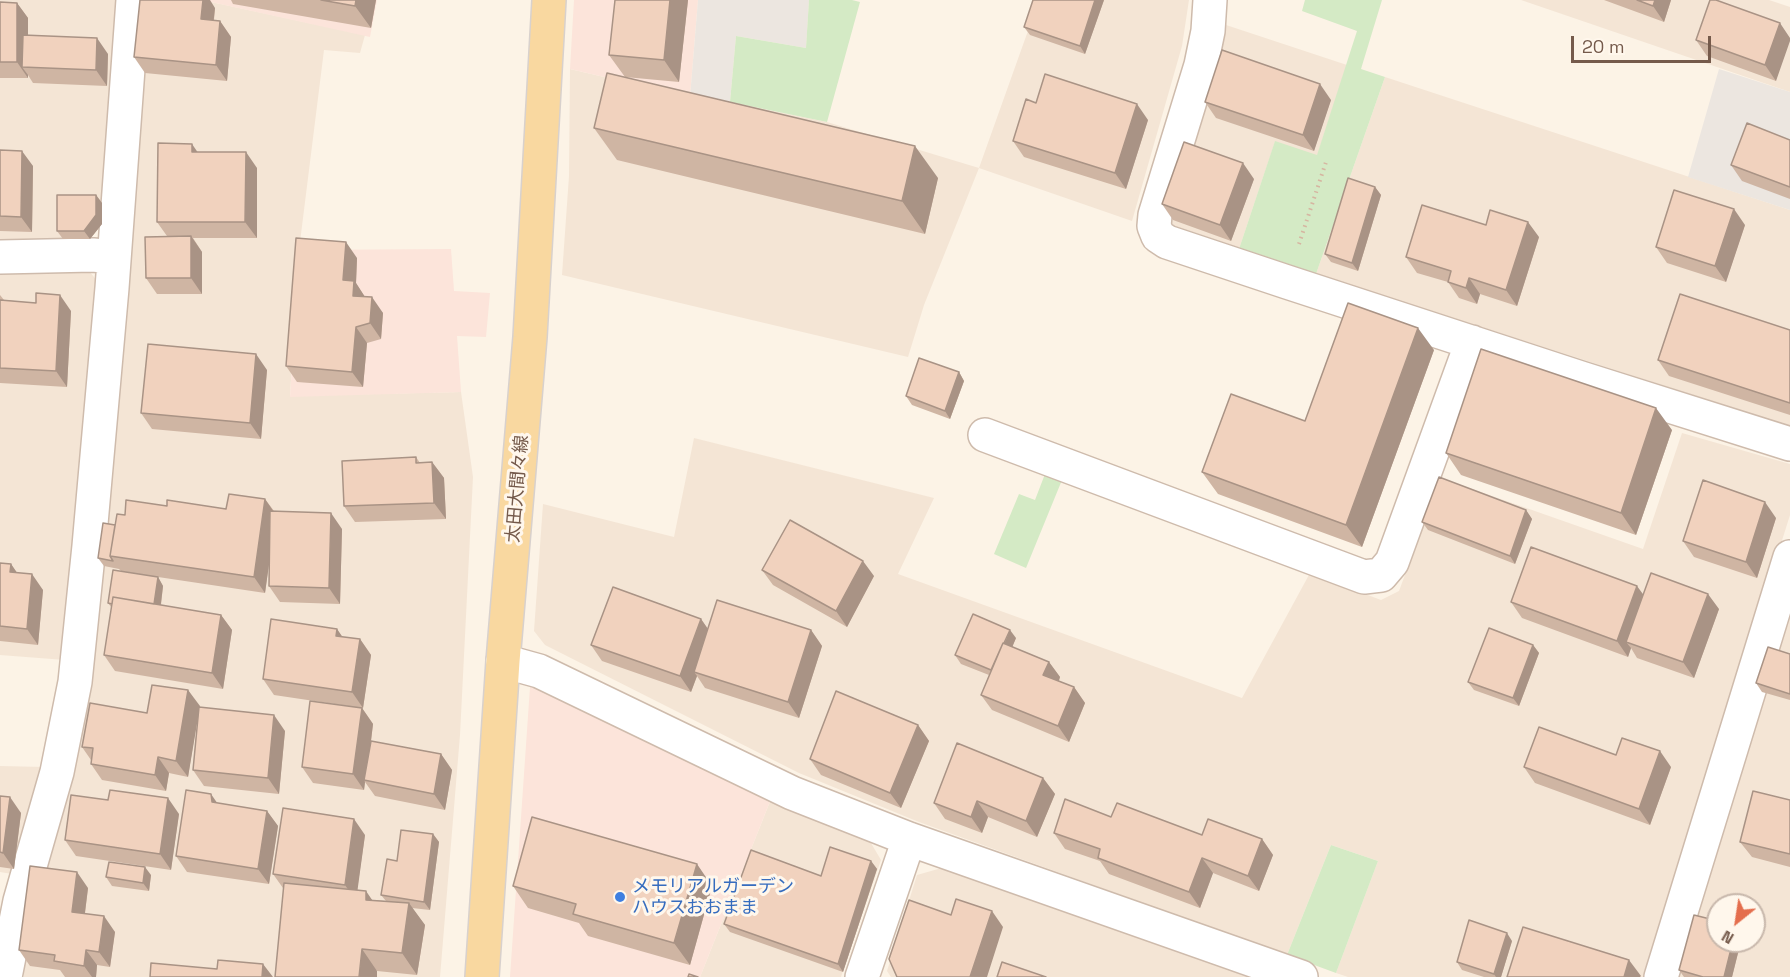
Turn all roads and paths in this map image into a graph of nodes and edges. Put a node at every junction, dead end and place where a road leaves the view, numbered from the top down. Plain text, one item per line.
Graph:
1 (133, 0) edge
2 (549, 0) edge
3 (1210, 0) edge
4 (1327, 159) dead end
5 (0, 257) edge
6 (113, 257) junction
7 (1287, 282) junction
8 (1472, 342) junction
9 (985, 435) dead end
10 (1790, 444) edge
11 (1790, 557) edge
12 (503, 661) junction
13 (909, 839) junction
14 (5, 977) edge
15 (482, 977) edge
16 (862, 977) edge
17 (1301, 977) edge
18 (1661, 977) edge

1 - 6 street
2 - 12 main road, 太田大間々線
3 - 7 street
4 - 7 path
5 - 6 street
6 - 14 street
7 - 8 street
8 - 9 street
8 - 10 street
11 - 18 street
12 - 13 street
12 - 15 main road, 太田大間々線
13 - 16 street
13 - 17 street

